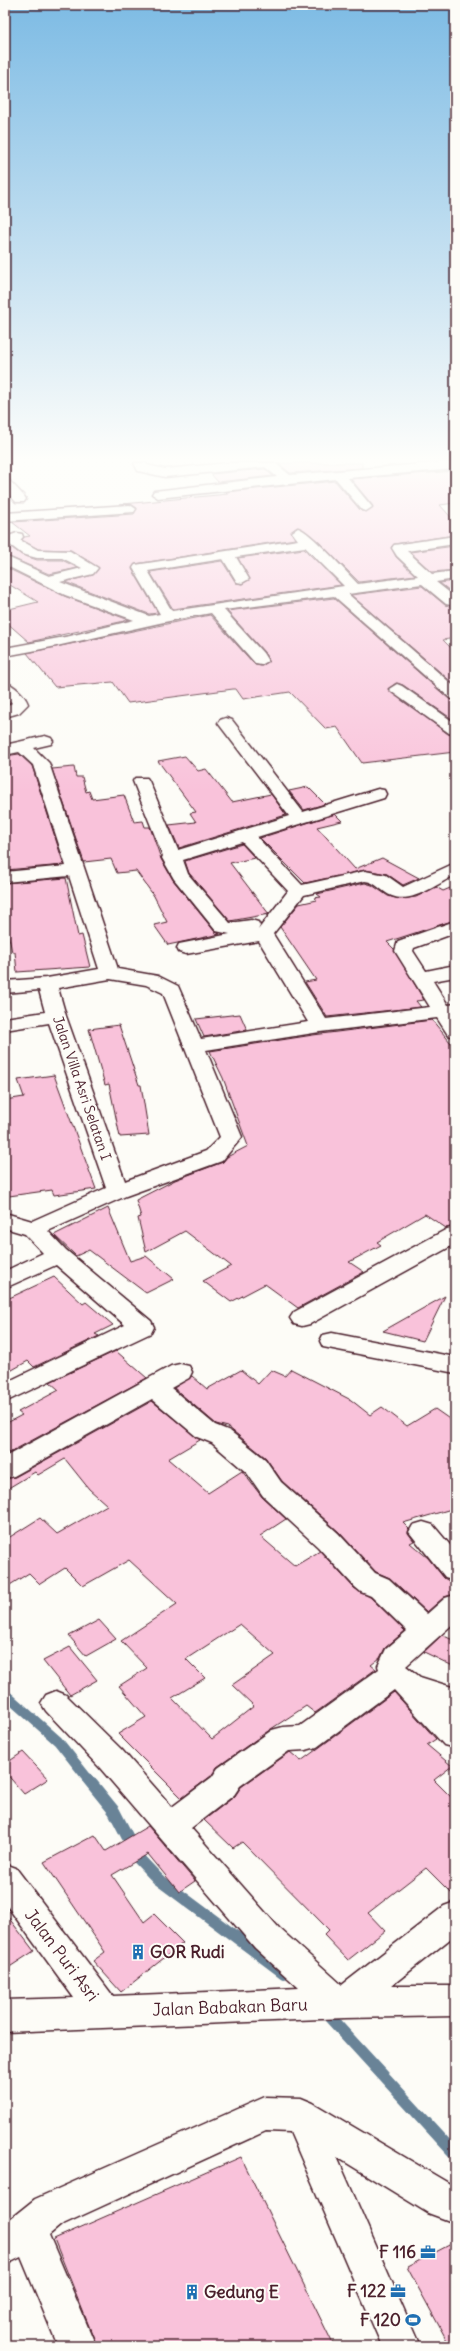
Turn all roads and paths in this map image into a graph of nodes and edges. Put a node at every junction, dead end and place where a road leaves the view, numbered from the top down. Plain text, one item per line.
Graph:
1 (30, 573) edge
2 (81, 573) edge
3 (143, 573) edge
4 (238, 573) edge
5 (339, 573) edge
6 (421, 573) edge
7 (455, 575) edge
8 (426, 578) junction
9 (242, 579) dead end
10 (47, 581) junction
11 (355, 589) junction
12 (337, 591) junction
13 (453, 602) edge
14 (436, 606) dead end
15 (214, 608) junction
16 (168, 616) junction
17 (149, 621) junction
18 (5, 652) edge
19 (261, 662) dead end
20 (5, 687) edge
21 (397, 689) dead end
22 (455, 695) edge
23 (5, 712) edge
24 (226, 723) dead end
25 (455, 730) edge
26 (45, 741) dead end
27 (22, 746) junction
28 (5, 750) edge
29 (141, 781) dead end
30 (378, 794) dead end
31 (300, 819) junction
32 (246, 836) junction
33 (171, 858) junction
34 (455, 868) edge
35 (77, 870) junction
36 (5, 877) edge
37 (298, 891) junction
38 (455, 927) edge
39 (269, 928) junction
40 (186, 948) dead end
41 (455, 971) edge
42 (110, 973) junction
43 (421, 978) junction
44 (48, 984) junction
45 (5, 986) edge
46 (448, 1011) edge
47 (56, 1016) junction
48 (5, 1024) edge
49 (320, 1026) junction
50 (455, 1031) edge
51 (193, 1046) junction
52 (118, 1191) junction
53 (76, 1210) junction
54 (6, 1220) edge
55 (33, 1229) junction
56 (455, 1234) edge
57 (58, 1255) junction
58 (5, 1280) edge
59 (302, 1318) dead end
60 (332, 1341) dead end
61 (455, 1365) edge
62 (180, 1372) dead end
63 (155, 1388) junction
64 (5, 1393) edge
65 (5, 1469) edge
66 (423, 1532) dead end
67 (455, 1570) edge
68 (455, 1606) edge
69 (426, 1631) junction
70 (402, 1679) junction
71 (455, 1700) edge
72 (56, 1703) dead end
73 (455, 1736) edge
74 (169, 1827) junction
75 (5, 1878) edge
76 (455, 1916) edge
77 (455, 2001) edge
78 (340, 2003) junction
79 (105, 2012) junction
80 (5, 2016) edge
81 (301, 2115) junction
82 (455, 2205) edge
83 (16, 2237) edge
84 (77, 2346) edge
85 (401, 2346) edge

1 - 10 street
2 - 10 street
3 - 16 street
4 - 9 street
5 - 11 street
6 - 8 street
7 - 8 street
8 - 11 street
8 - 13 street
10 - 17 street
11 - 12 street
12 - 15 street
12 - 22 street
13 - 14 street
15 - 16 street
15 - 19 street
16 - 17 street
17 - 18 street
20 - 23 street
21 - 25 street
24 - 31 street
26 - 27 street
27 - 28 street
27 - 35 street
29 - 33 street
30 - 31 street
31 - 32 street
32 - 33 street
32 - 37 street
33 - 39 street
34 - 37 street
35 - 36 street
35 - 42 street
37 - 39 street
38 - 43 street
39 - 40 street
39 - 49 street
41 - 43 street
42 - 44 street
42 - 51 street
43 - 46 street
44 - 45 street
44 - 47 street, Jalan Villa Asri Selatan I
46 - 49 street
46 - 50 street
47 - 48 street
47 - 52 street, Jalan Villa Asri Selatan I
49 - 51 street
51 - 52 street
52 - 53 street
53 - 54 street
53 - 55 street
54 - 55 street
55 - 57 street
56 - 59 street
57 - 58 street
57 - 64 street
60 - 61 street
62 - 63 street
63 - 65 street
63 - 69 street
66 - 67 street
68 - 69 street
69 - 70 street
70 - 71 street
70 - 73 street
70 - 74 street
72 - 74 street
74 - 78 street
75 - 79 street, Jalan Puri Asri
76 - 78 street
77 - 78 street, Jalan Babakan Baru
78 - 79 street, Jalan Babakan Baru
79 - 80 street, Jalan Babakan Baru
81 - 82 street
81 - 83 street
81 - 85 street
83 - 84 street

